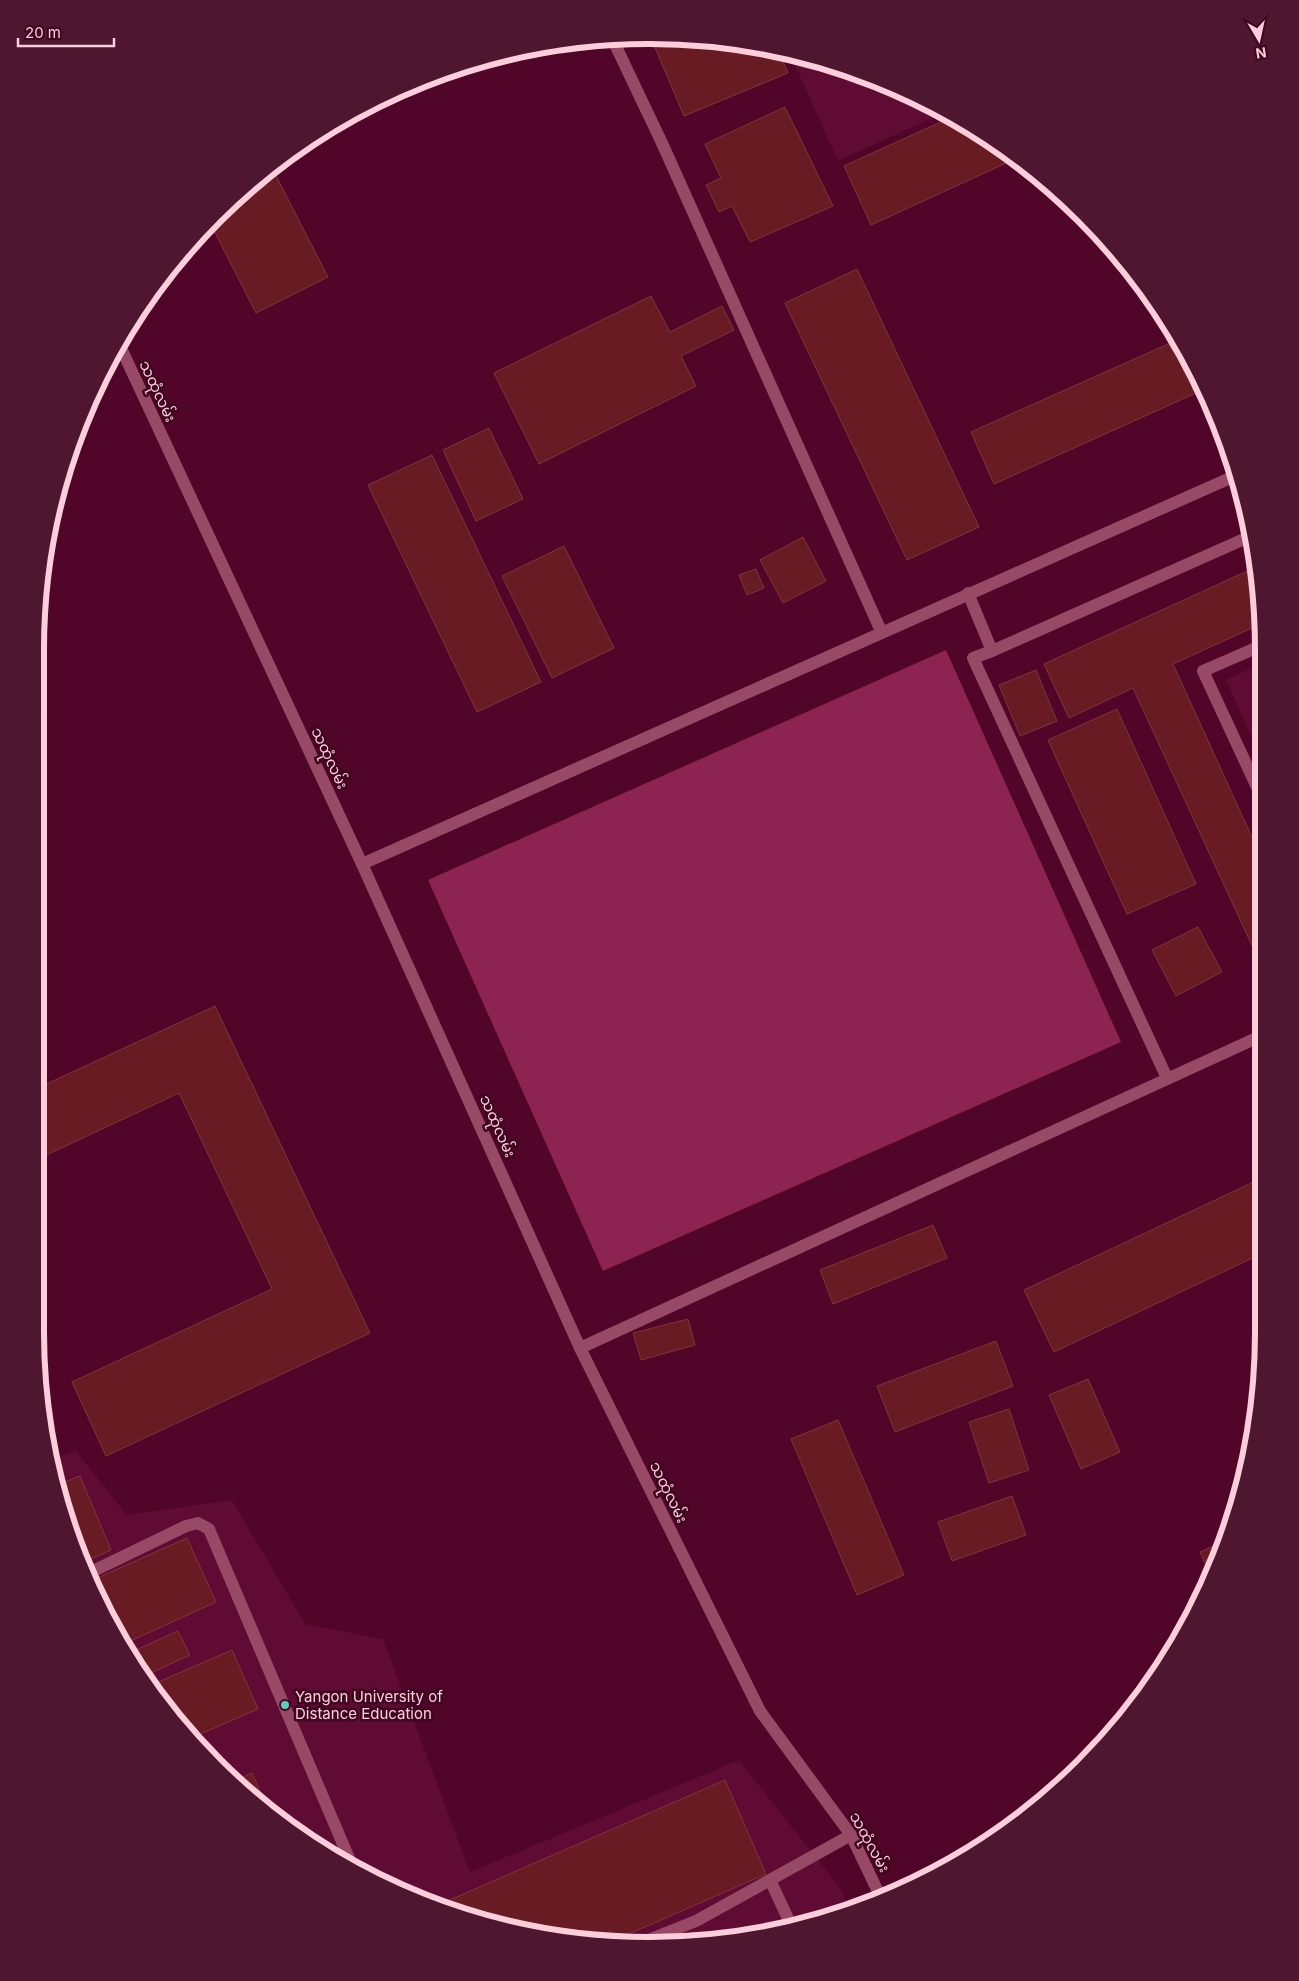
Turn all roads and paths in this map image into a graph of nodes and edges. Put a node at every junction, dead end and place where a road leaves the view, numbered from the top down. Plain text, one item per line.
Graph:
1 (615, 45) edge
2 (123, 351) edge
3 (1230, 478) edge
4 (1245, 539) edge
5 (968, 593) junction
6 (881, 632) junction
7 (1255, 648) edge
8 (992, 651) junction
9 (1255, 783) edge
10 (362, 864) junction
11 (1255, 1039) edge
12 (1167, 1078) junction
13 (580, 1348) junction
14 (93, 1571) edge
15 (851, 1835) junction
16 (348, 1857) edge
17 (770, 1880) junction
18 (878, 1892) edge
19 (789, 1921) edge
20 (659, 1937) edge

1 - 6 street
2 - 10 street, သထုံလမ်း
3 - 5 street
4 - 8 street
5 - 6 street
5 - 8 street
6 - 10 street
7 - 9 street
8 - 12 street
10 - 13 street, သထုံလမ်း
11 - 12 street
12 - 13 street
13 - 15 street, သထုံလမ်း
14 - 16 street
15 - 17 street
15 - 18 street, သထုံလမ်း
17 - 19 street
17 - 20 street

